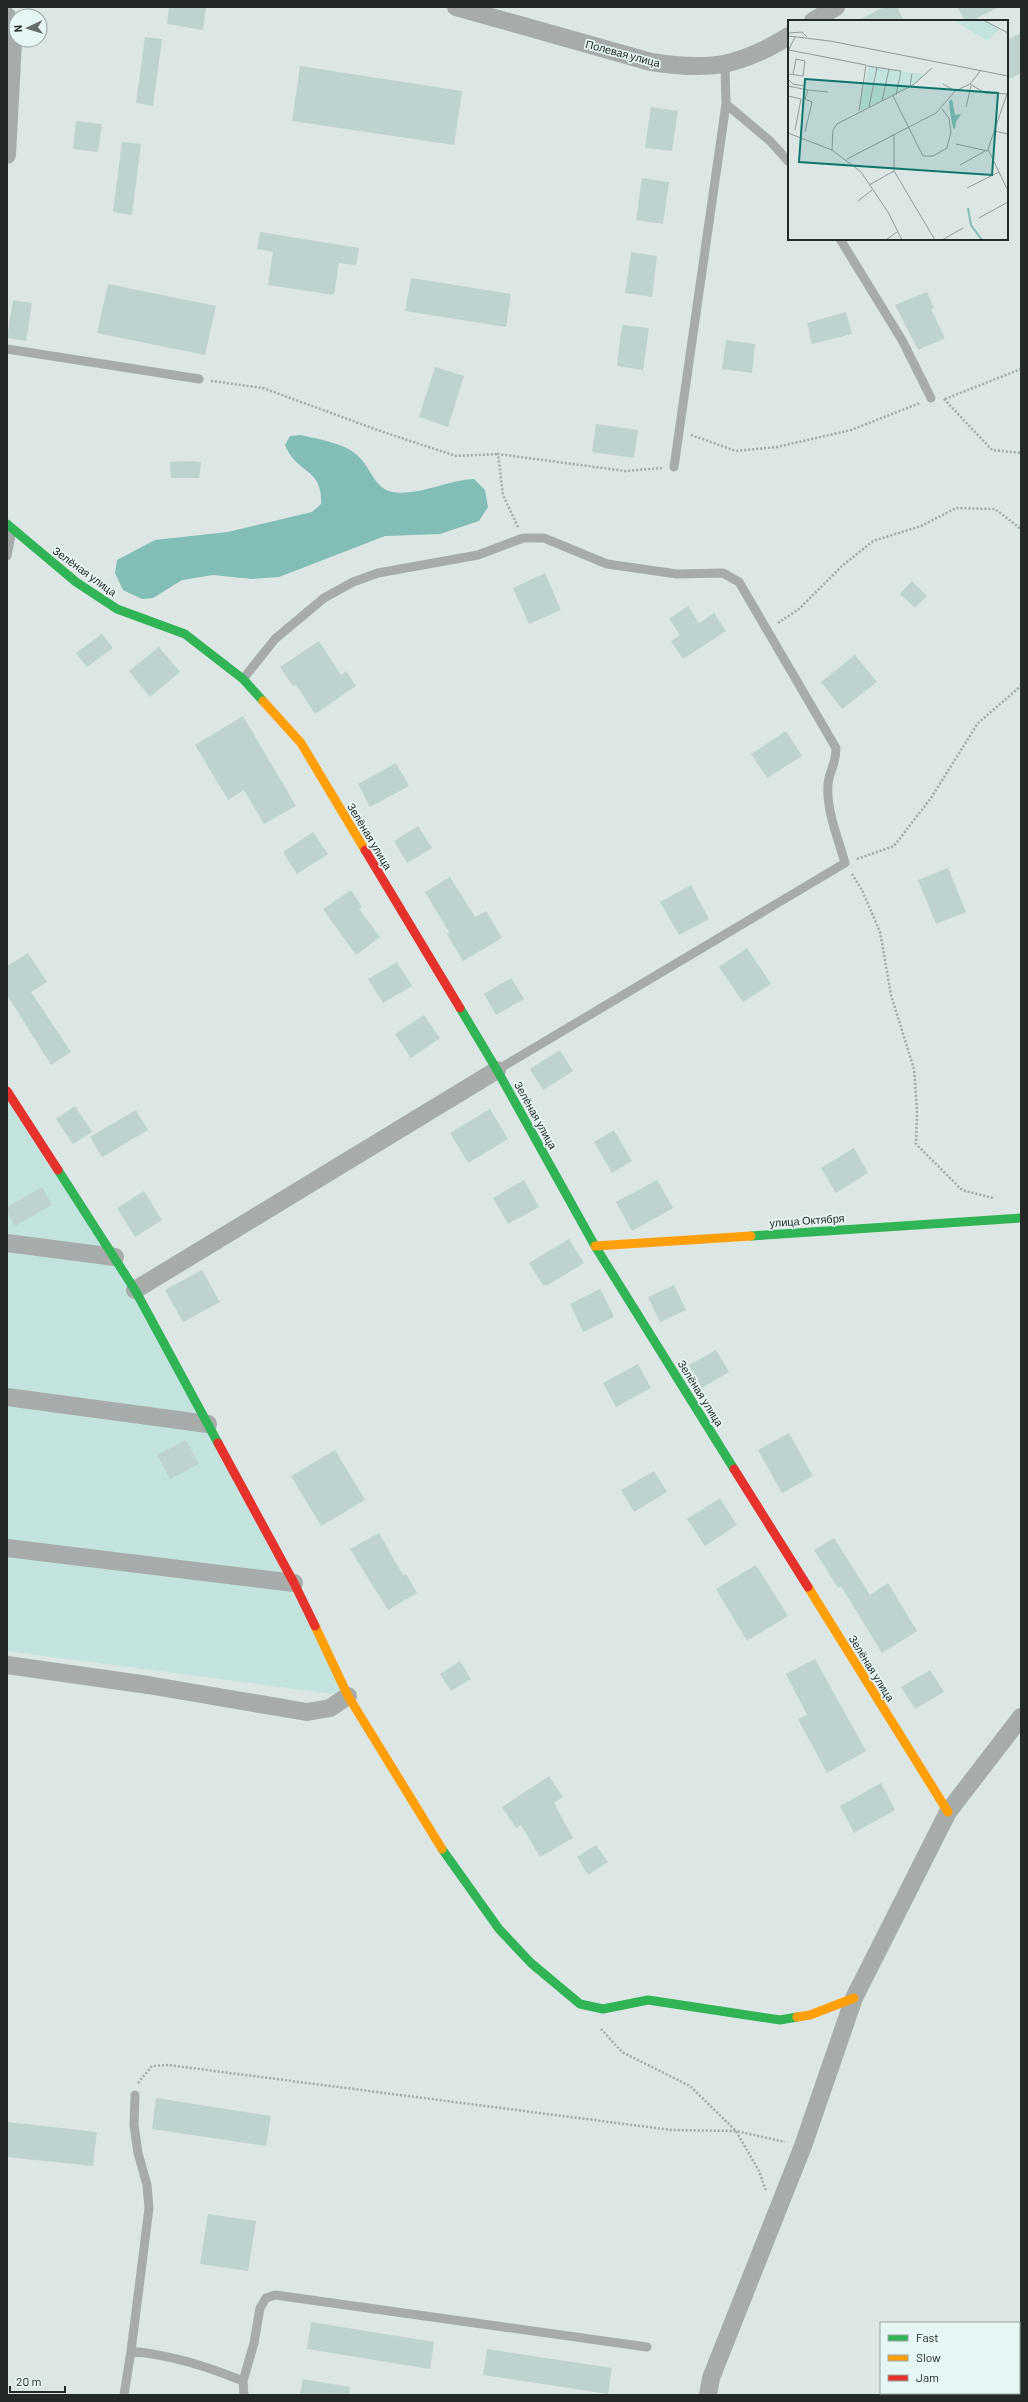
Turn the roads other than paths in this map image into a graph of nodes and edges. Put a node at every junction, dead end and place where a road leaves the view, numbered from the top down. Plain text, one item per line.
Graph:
1 (456, 7) edge
2 (836, 7) edge
3 (478, 10) edge
4 (7, 16) edge
5 (815, 20) edge
6 (788, 37) edge
7 (725, 65) junction
8 (726, 104) junction
9 (7, 155) edge
10 (788, 161) edge
11 (841, 240) edge
12 (7, 349) edge
13 (199, 379) road end
14 (931, 398) road end
15 (674, 467) road end
16 (10, 527) edge
17 (7, 556) edge
18 (243, 679) junction
19 (497, 1070) junction
20 (7, 1091) edge
21 (1021, 1218) edge
22 (7, 1243) edge
23 (595, 1246) junction
24 (115, 1257) junction
25 (135, 1290) junction
26 (7, 1398) edge
27 (208, 1424) junction
28 (7, 1548) edge
29 (294, 1583) junction
30 (7, 1665) edge
31 (348, 1696) junction
32 (1021, 1717) edge
33 (948, 1812) junction
34 (854, 1998) junction
35 (135, 2095) road end
36 (647, 2347) dead end
37 (131, 2351) junction
38 (243, 2381) junction
39 (124, 2395) edge
40 (244, 2395) edge
41 (708, 2395) edge

1 - 3 street, Полевая улица
2 - 5 street
3 - 7 street, Полевая улица
4 - 9 street
6 - 7 street, Полевая улица
7 - 8 lane
8 - 10 lane
8 - 15 lane
11 - 14 lane
12 - 13 lane
16 - 17 lane
16 - 18 street, Зелёная улица
18 - 19 street, Зелёная улица
18 - 19 lane
19 - 23 street, Зелёная улица
19 - 25 street
20 - 24 street
21 - 23 street, улица Октября
22 - 24 street
23 - 33 street, Зелёная улица
24 - 25 street
25 - 27 street
26 - 27 street
27 - 29 street
28 - 29 street
29 - 31 street
30 - 31 street
31 - 34 street
32 - 33 street
33 - 34 street
34 - 41 street
35 - 37 lane
36 - 38 lane
37 - 38 lane
37 - 39 lane
38 - 40 lane

